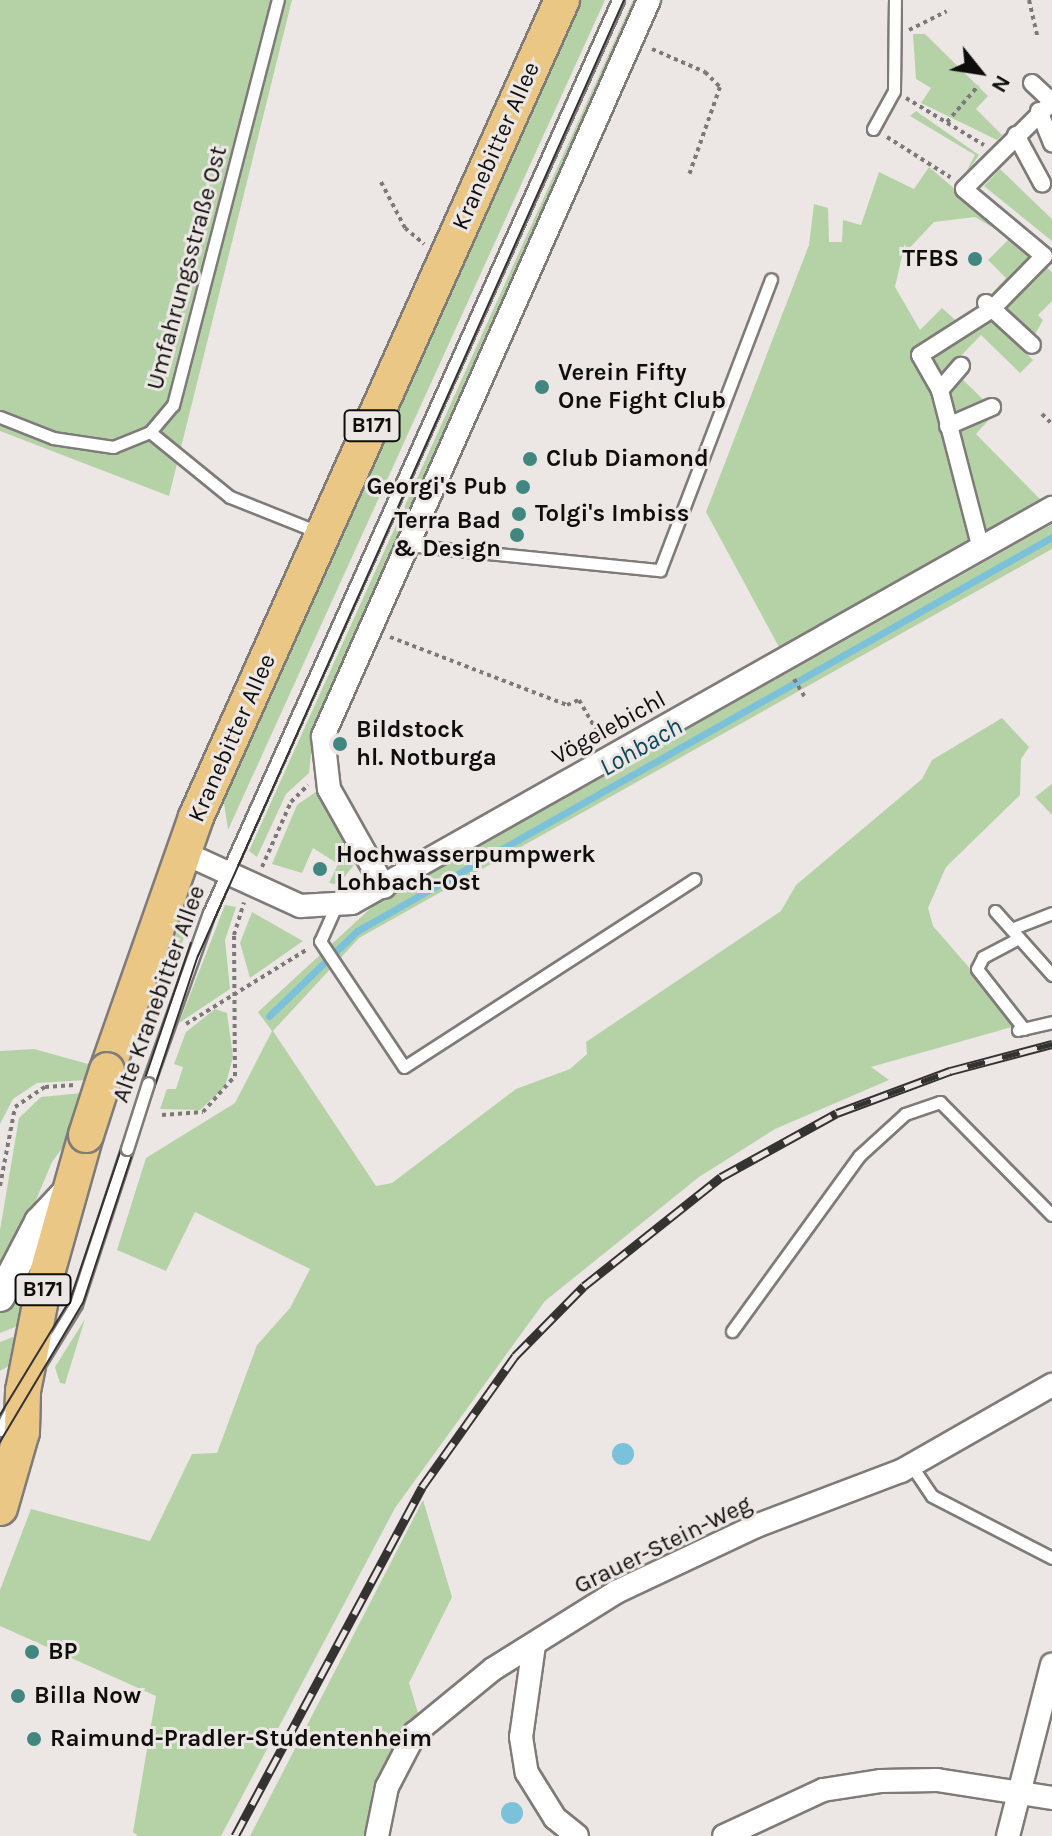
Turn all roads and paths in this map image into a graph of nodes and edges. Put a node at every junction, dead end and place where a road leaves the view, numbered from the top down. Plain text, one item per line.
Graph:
1 (278, 0) edge
2 (562, 0) edge
3 (618, 0) edge
4 (649, 0) edge
5 (895, 0) edge
6 (1029, 0) edge
7 (947, 11) dead end
8 (894, 29) junction
9 (1037, 35) dead end
10 (632, 40) junction
11 (1032, 83) dead end
12 (978, 86) dead end
13 (894, 91) junction
14 (1047, 104) edge
15 (947, 122) junction
16 (873, 129) joint
17 (1016, 135) junction
18 (1052, 143) edge
19 (999, 152) junction
20 (689, 175) dead end
21 (381, 182) dead end
22 (1042, 183) dead end
23 (964, 189) junction
24 (447, 257) junction
25 (1048, 259) edge
26 (771, 279) dead end
27 (989, 305) junction
28 (1015, 309) dead end
29 (1032, 345) dead end
30 (961, 366) dead end
31 (940, 390) junction
32 (992, 407) dead end
33 (1042, 414) dead end
34 (0, 417) edge
35 (1052, 424) edge
36 (948, 426) junction
37 (150, 432) junction
38 (1052, 508) edge
39 (323, 533) junction
40 (407, 545) junction
41 (981, 549) junction
42 (369, 629) junction
43 (791, 674) dead end
44 (803, 695) dead end
45 (611, 755) junction
46 (182, 852) junction
47 (227, 872) junction
48 (695, 879) dead end
49 (384, 887) junction
50 (335, 908) junction
51 (995, 911) dead end
52 (1052, 913) edge
53 (1015, 933) junction
54 (320, 941) junction
55 (1052, 975) edge
56 (233, 998) junction
57 (1052, 1022) edge
58 (182, 1030) dead end
59 (96, 1078) junction
60 (162, 1115) dead end
61 (0, 1186) edge
62 (68, 1191) junction
63 (1052, 1215) edge
64 (0, 1297) edge
65 (732, 1331) dead end
66 (1052, 1385) edge
67 (11, 1392) edge
68 (0, 1430) edge
69 (911, 1465) junction
70 (0, 1508) edge
71 (1052, 1558) edge
72 (534, 1645) junction
73 (1052, 1665) edge
74 (1022, 1793) junction
75 (1052, 1798) edge
76 (377, 1836) edge
77 (577, 1836) edge
78 (724, 1836) edge
79 (1008, 1836) edge

1 - 37 lane, Umfahrungsstraße Ost
2 - 24 main road, Kranebitter Allee / B171
3 - 47 lane, Alte Kranebitter Allee
4 - 10 street
5 - 8 lane
6 - 9 path
7 - 8 path
8 - 13 lane
10 - 20 path
10 - 40 street
11 - 14 street
12 - 15 path
13 - 15 path
13 - 16 lane
14 - 17 street
14 - 18 street
15 - 19 path
16 - 23 path
17 - 19 street
17 - 22 street
19 - 23 street
21 - 24 path
23 - 25 street
24 - 39 main road, Kranebitter Allee / B171
25 - 27 street
26 - 40 lane
27 - 28 street
27 - 29 street
27 - 31 street
30 - 31 street
31 - 36 street
32 - 36 street
33 - 35 path
34 - 37 lane
36 - 41 street
37 - 39 lane
38 - 41 street, Vögelebichl
39 - 46 main road, Kranebitter Allee / B171
40 - 42 street
41 - 45 street, Vögelebichl
42 - 45 path
42 - 49 street
43 - 44 path
45 - 49 street, Vögelebichl
46 - 47 street, Vögelebichl
46 - 59 main road, Kranebitter Allee / B171
47 - 50 street, Vögelebichl
47 - 67 lane, Alte Kranebitter Allee, bridge
48 - 54 lane
49 - 50 street, Vögelebichl
50 - 54 lane
51 - 53 lane
52 - 53 lane
53 - 55 lane
53 - 57 lane
54 - 56 path
56 - 58 path
56 - 60 path
59 - 61 path
59 - 62 main road, Kranebitter Allee / B171, bridge
62 - 64 street
62 - 67 main road, Kranebitter Allee / B171
63 - 65 lane
66 - 69 street, Grauer-Stein-Weg
67 - 68 lane, Alte Kranebitter Allee
67 - 70 main road, Kranebitter Allee / B171
69 - 71 lane
69 - 72 street, Grauer-Stein-Weg
72 - 76 street, Grauer-Stein-Weg
72 - 77 street
73 - 74 street
74 - 75 street
74 - 78 street
74 - 79 street

